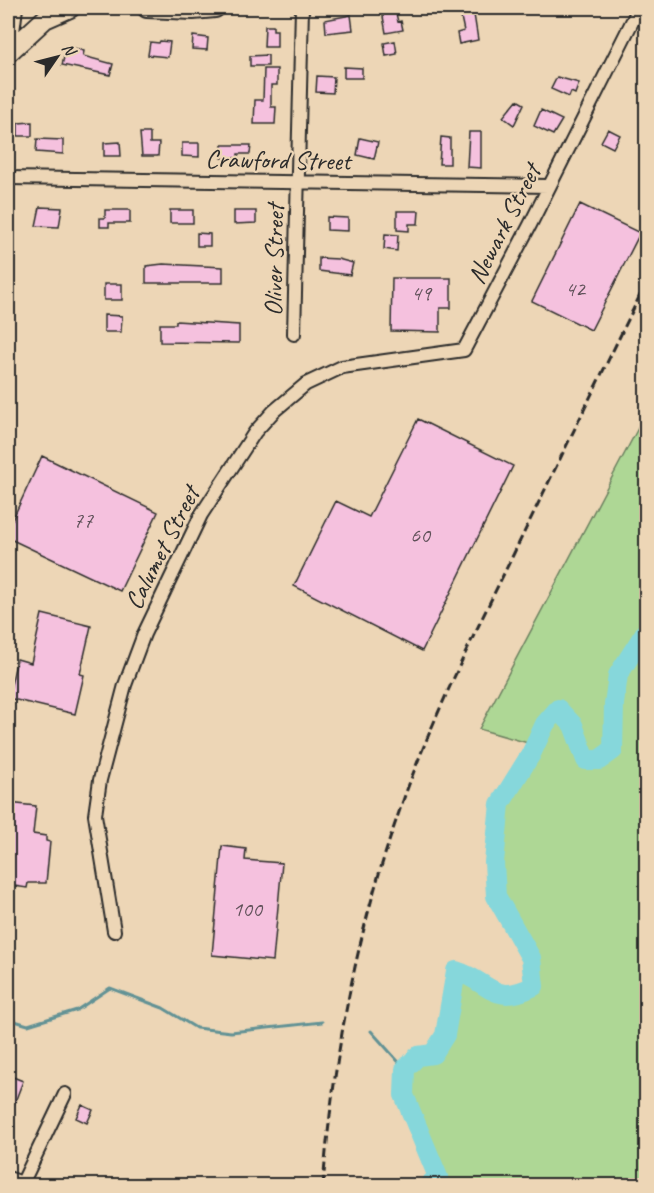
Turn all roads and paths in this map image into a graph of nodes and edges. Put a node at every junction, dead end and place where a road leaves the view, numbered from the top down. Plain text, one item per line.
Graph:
1 (14, 8) edge
2 (70, 8) edge
3 (147, 8) edge
4 (216, 8) edge
5 (302, 8) edge
6 (639, 8) edge
7 (8, 48) edge
8 (8, 53) edge
9 (8, 178) edge
10 (298, 182) junction
11 (548, 186) junction
12 (294, 334) dead end
13 (342, 367) joint
14 (114, 931) dead end
15 (65, 1094) dead end
16 (8, 1178) edge
17 (22, 1184) edge

1 - 7 main road
2 - 8 main road
3 - 4 main road
5 - 10 street, Oliver Street
6 - 11 street, Newark Street
9 - 10 street, Crawford Street
10 - 11 street, Crawford Street
10 - 12 street, Oliver Street
11 - 13 street, Newark Street
13 - 14 street, Calumet Street
15 - 17 street
16 - 17 street

